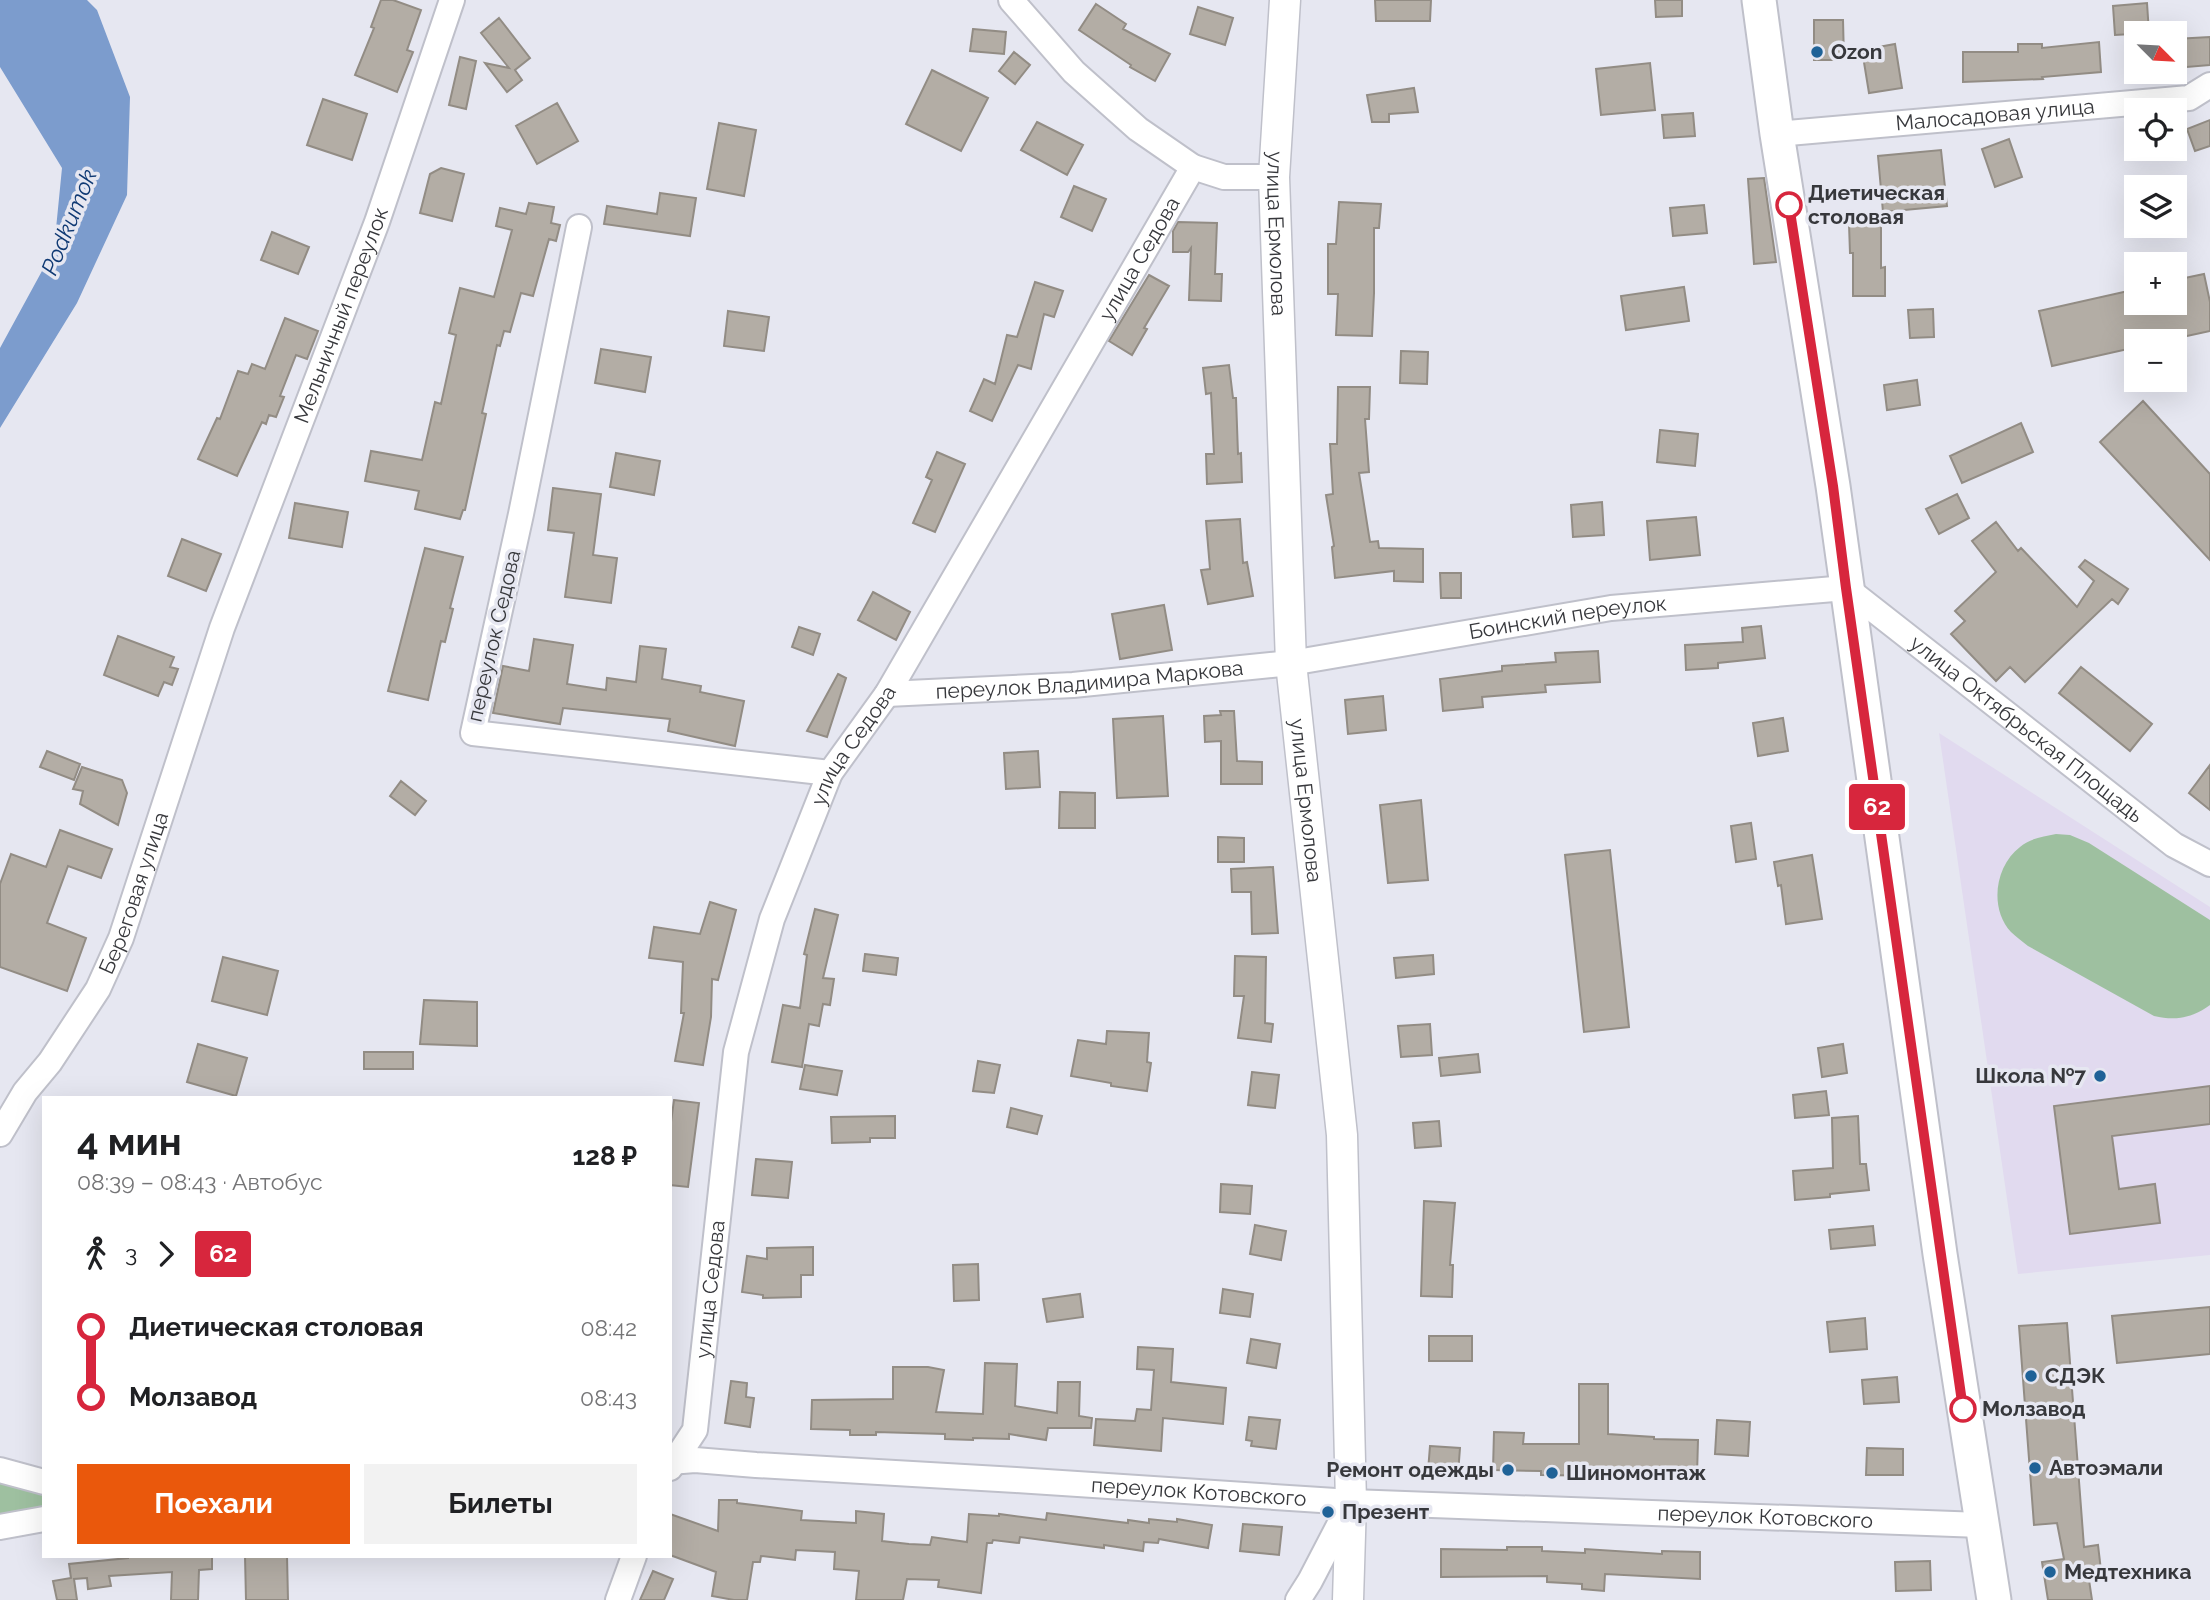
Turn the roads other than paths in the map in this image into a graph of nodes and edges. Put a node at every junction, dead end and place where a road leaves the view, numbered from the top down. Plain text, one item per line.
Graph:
1 (453, 0) edge
2 (1012, 0) edge
3 (1285, 0) edge
4 (1759, 0) edge
5 (2210, 85) edge
6 (1777, 134) junction
7 (1193, 167) junction
8 (1274, 177) junction
9 (579, 227) dead end
10 (1846, 588) junction
11 (222, 628) joint
12 (1291, 663) junction
13 (887, 694) junction
14 (830, 773) junction
15 (2210, 864) edge
16 (0, 1134) edge
17 (672, 1463) edge
18 (672, 1464) edge
19 (0, 1470) edge
20 (42, 1481) edge
21 (1351, 1502) junction
22 (42, 1519) edge
23 (1981, 1525) junction
24 (0, 1527) edge
25 (633, 1558) edge
26 (618, 1600) edge
27 (1298, 1600) edge
28 (1348, 1600) edge
29 (1994, 1600) edge

1 - 11 street, Мельничный переулок
2 - 7 street
3 - 8 street, улица Ермолова
4 - 6 main road
5 - 6 street, Малосадовая улица
6 - 10 main road
7 - 8 street
7 - 13 street, улица Седова
8 - 12 street, улица Ермолова
9 - 14 street, переулок Седова
10 - 12 street, Боинский переулок
10 - 15 street, улица Октябрьская Площадь
10 - 23 main road
11 - 16 street, Береговая улица
12 - 13 street, переулок Владимира Маркова
12 - 21 street, улица Ермолова
13 - 14 street, улица Седова
14 - 17 street, улица Седова
18 - 21 street, переулок Котовского
19 - 20 street
21 - 23 street, переулок Котовского
21 - 27 street
21 - 28 street, улица Ермолова
22 - 24 street
23 - 29 main road
25 - 26 street

